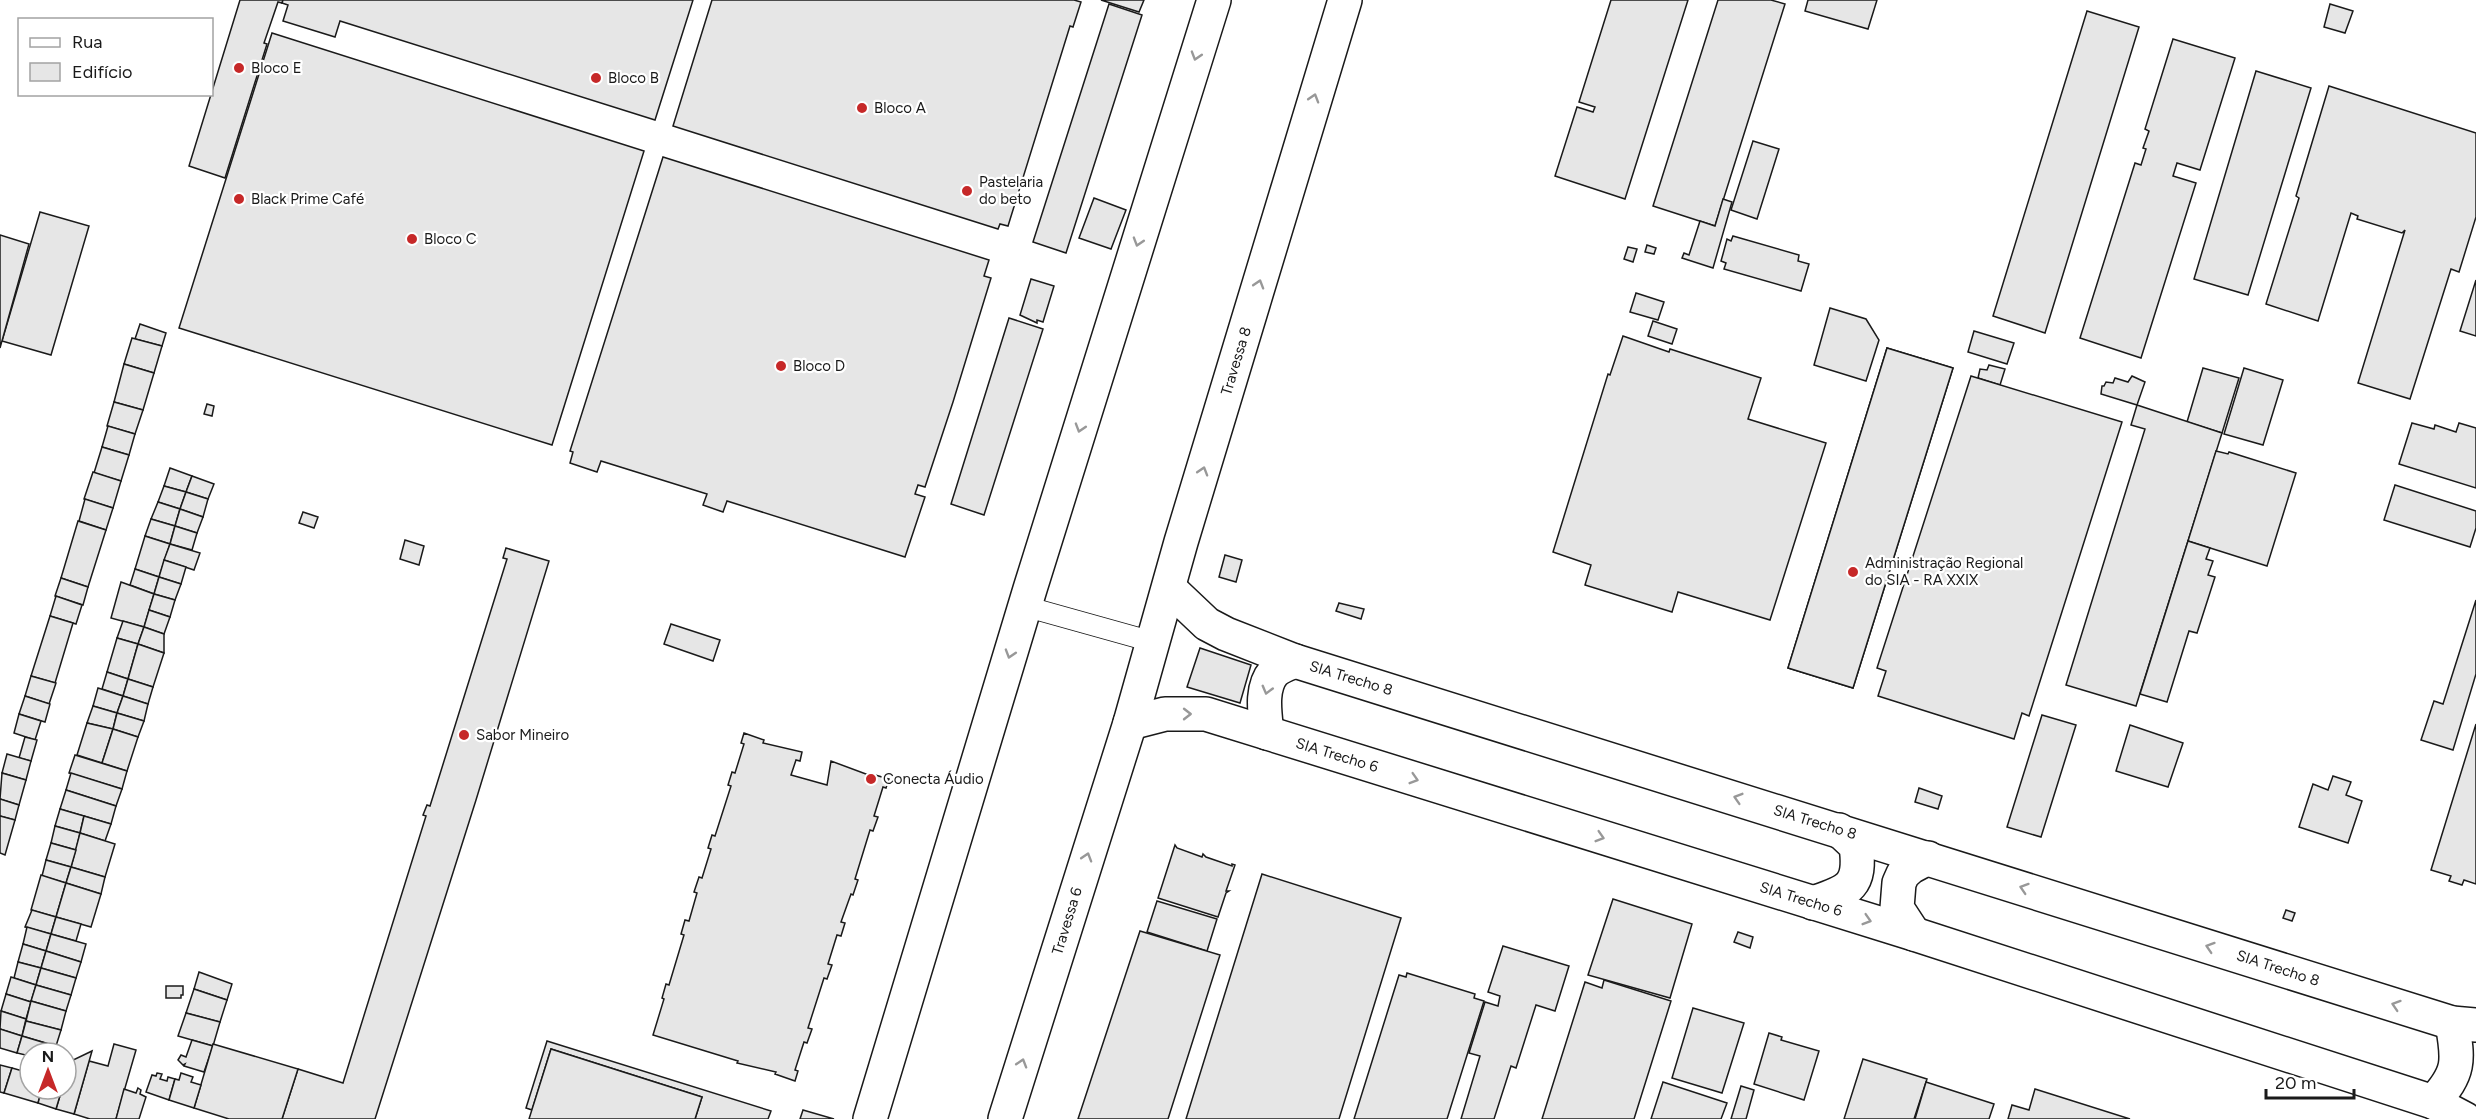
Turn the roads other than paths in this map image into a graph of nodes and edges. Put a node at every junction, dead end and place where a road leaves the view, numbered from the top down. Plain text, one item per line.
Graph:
1 (1214, 0) edge
2 (1345, 0) edge
3 (1169, 588) junction
4 (1024, 606) junction
5 (1153, 642) junction
6 (1295, 661) junction
7 (1130, 723) junction
8 (1267, 733) junction
9 (1839, 830) junction
10 (1928, 858) junction
11 (1813, 903) junction
12 (1914, 934) junction
13 (2464, 1024) edge
14 (2433, 1102) junction
15 (870, 1119) edge
16 (1005, 1119) edge
17 (2465, 1119) edge

1 -> 4 street
3 -> 2 street, Travessa 8
3 - 5 street, Travessa 8
3 - 6 street, SIA Trecho 8
4 - 5 street
4 -> 15 street
5 - 7 street, Travessa 8
6 -> 8 street
9 -> 6 street, SIA Trecho 8
7 -> 8 street, SIA Trecho 6
16 -> 7 street, Travessa 6
8 -> 11 street, SIA Trecho 6
9 - 10 street, SIA Trecho 8
9 - 11 street
10 - 12 street
13 -> 10 street, SIA Trecho 8
11 -> 12 street, SIA Trecho 6
12 - 14 street, SIA Trecho 6
13 - 14 street
14 - 17 street, SIA Trecho 6

